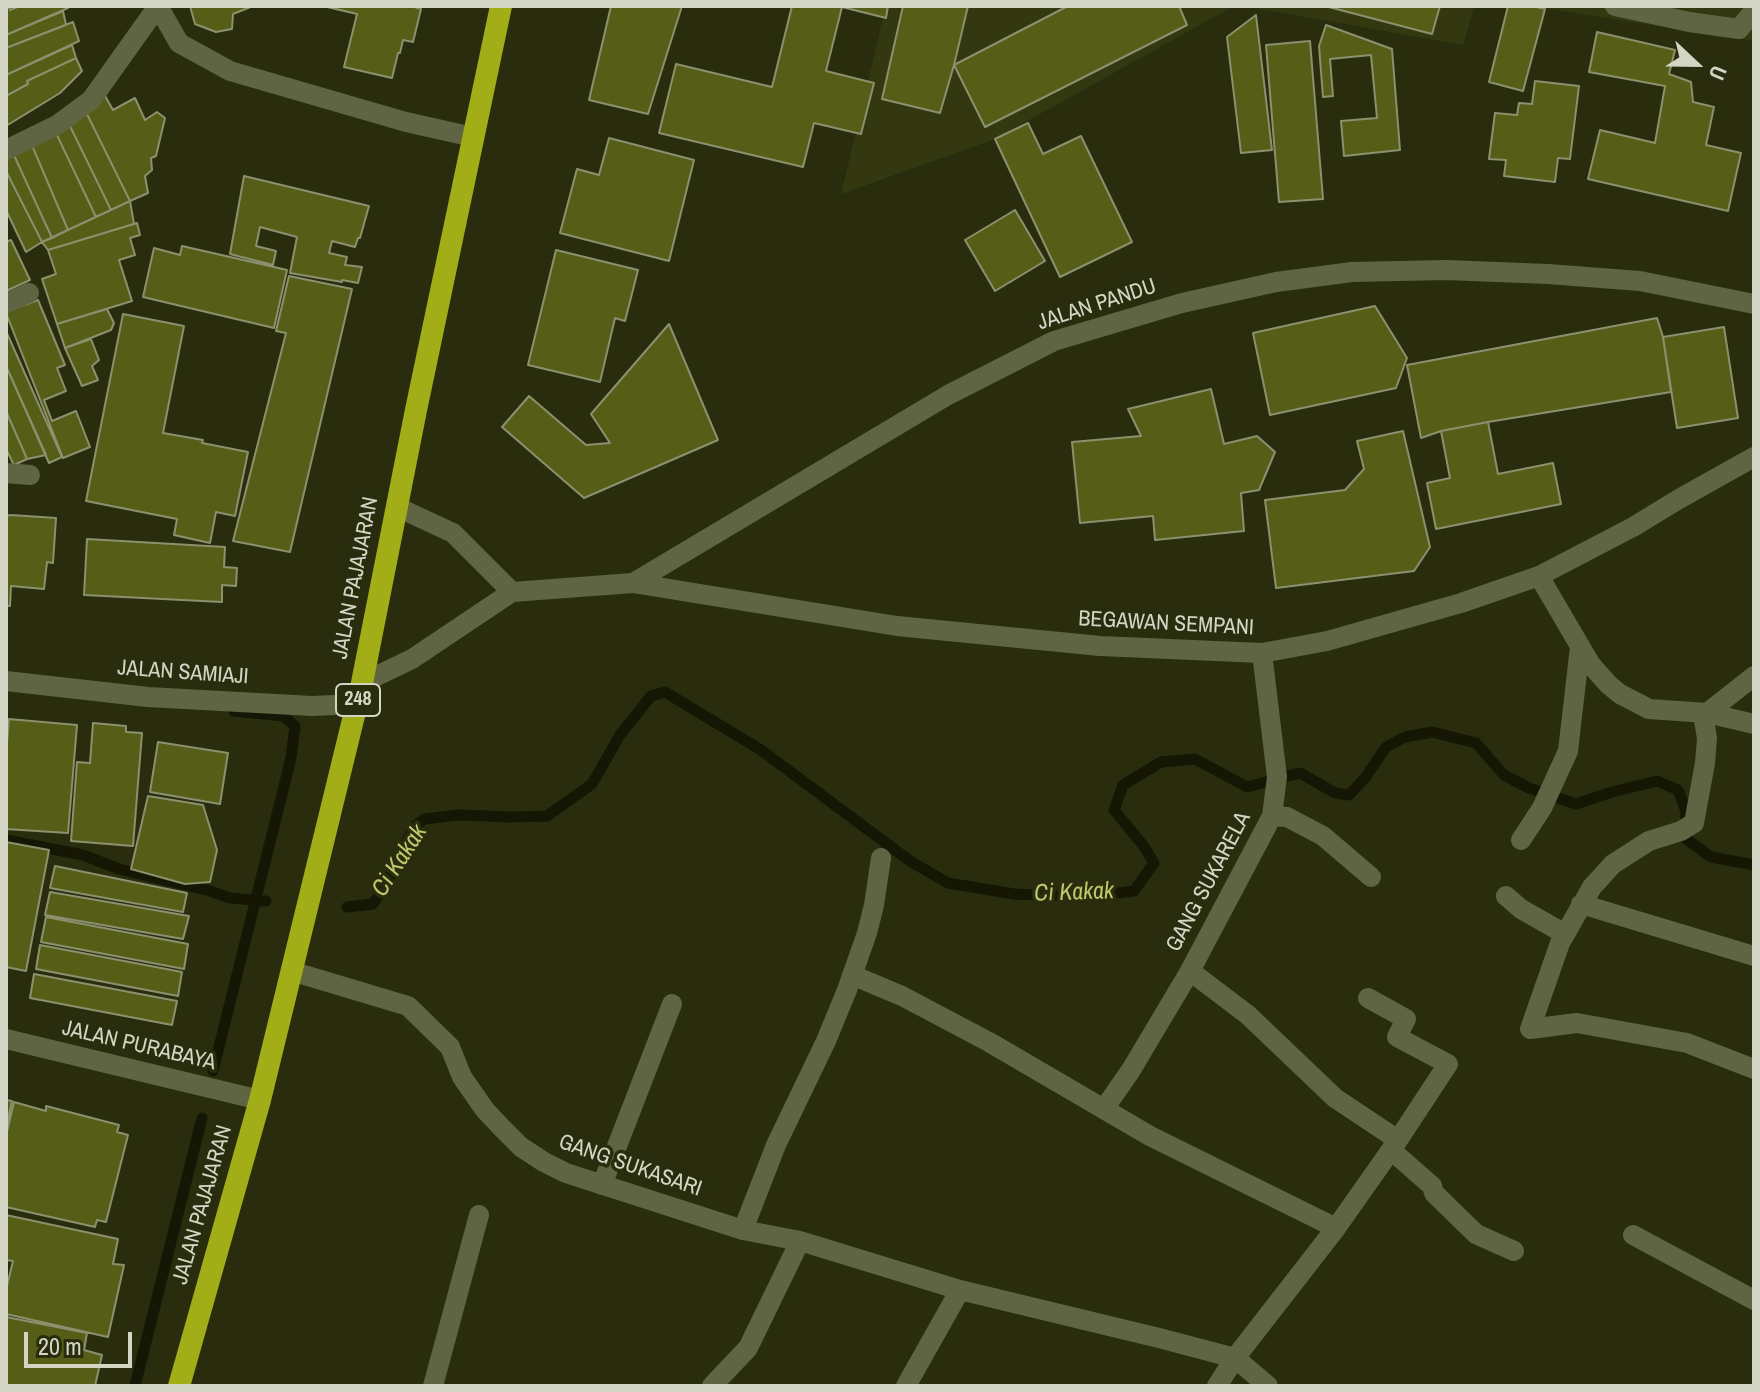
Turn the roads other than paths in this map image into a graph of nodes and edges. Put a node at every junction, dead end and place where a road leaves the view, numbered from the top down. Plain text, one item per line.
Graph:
1 (158, 6) edge
2 (501, 6) edge
3 (1615, 6) edge
4 (1754, 11) edge
5 (473, 137) junction
6 (6, 150) edge
7 (29, 293) dead end
8 (6, 303) edge
9 (1754, 304) edge
10 (1754, 457) edge
11 (6, 473) edge
12 (30, 475) dead end
13 (397, 507) junction
14 (1539, 576) junction
15 (633, 583) junction
16 (512, 592) junction
17 (1580, 647) junction
18 (1262, 653) junction
19 (1754, 676) edge
20 (6, 681) edge
21 (359, 693) junction
22 (1705, 713) junction
23 (1754, 724) edge
24 (1272, 811) junction
25 (1521, 840) dead end
26 (881, 858) dead end
27 (1371, 877) dead end
28 (1506, 896) dead end
29 (1581, 904) junction
30 (1565, 934) junction
31 (1754, 956) edge
32 (291, 971) junction
33 (1190, 971) junction
34 (852, 975) junction
35 (1368, 998) dead end
36 (672, 1004) dead end
37 (6, 1039) edge
38 (1754, 1069) edge
39 (260, 1100) junction
40 (1104, 1109) junction
41 (1395, 1145) junction
42 (602, 1185) junction
43 (479, 1215) dead end
44 (1336, 1228) junction
45 (743, 1230) junction
46 (1633, 1235) dead end
47 (800, 1241) junction
48 (1514, 1251) dead end
49 (960, 1290) junction
50 (1754, 1300) edge
51 (1235, 1358) junction
52 (179, 1386) edge
53 (433, 1386) edge
54 (712, 1386) edge
55 (906, 1386) edge
56 (1217, 1386) edge
57 (1268, 1386) edge

1 - 5 street
1 - 6 street
2 - 5 highway, JALAN PAJAJARAN / 248
3 - 4 street
5 - 13 highway, JALAN PAJAJARAN / 248
7 - 8 street
9 - 15 street, JALAN PANDU
10 - 14 street, BEGAWAN SEMPANI
11 - 12 street
13 - 16 street
13 - 21 highway, JALAN PAJAJARAN / 248
14 - 17 street
14 - 18 street, BEGAWAN SEMPANI
15 - 16 street, JALAN PANDU
15 - 18 street, BEGAWAN SEMPANI
16 - 21 street, JALAN PANDU
17 - 22 street
17 - 25 street
18 - 24 street, GANG SUKARELA
19 - 22 street
20 - 21 street, JALAN SAMIAJI
21 - 32 highway, JALAN PAJAJARAN / 248
22 - 23 street
22 - 29 street
24 - 27 street
24 - 33 street, GANG SUKARELA
26 - 34 street
28 - 30 street
29 - 30 street
29 - 31 street
30 - 38 street
32 - 39 highway, JALAN PAJAJARAN / 248
32 - 42 street, GANG SUKASARI
33 - 40 street, GANG SUKARELA
33 - 41 street
34 - 40 street
34 - 45 street
35 - 41 street
36 - 42 street
37 - 39 street, JALAN PURABAYA
39 - 52 highway, JALAN PAJAJARAN / 248
40 - 44 street
41 - 44 street
41 - 48 street
42 - 45 street, GANG SUKASARI
43 - 53 street
44 - 51 street
45 - 47 street, GANG SUKASARI
46 - 50 street
47 - 49 street, GANG SUKASARI
47 - 54 street
49 - 51 street, GANG SUKASARI
49 - 55 street
51 - 56 street
51 - 57 street

